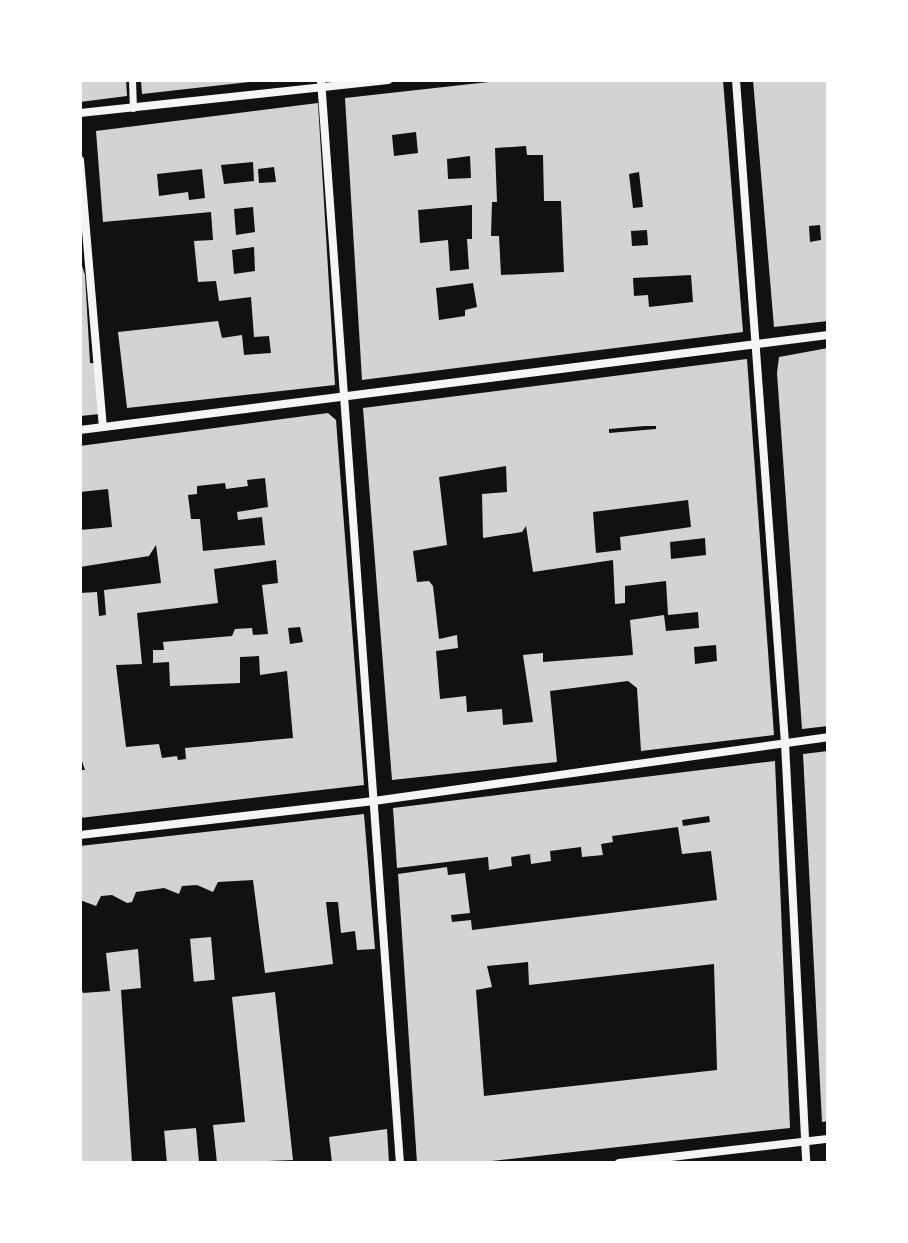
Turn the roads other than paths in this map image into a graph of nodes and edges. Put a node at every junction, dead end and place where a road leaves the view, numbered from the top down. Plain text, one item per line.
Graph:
1 (132, 80) edge
2 (388, 80) edge
3 (736, 80) edge
4 (322, 84) edge
5 (133, 108) junction
6 (80, 113) edge
7 (80, 160) edge
8 (828, 335) edge
9 (758, 344) junction
10 (345, 396) junction
11 (103, 427) junction
12 (80, 430) edge
13 (828, 737) edge
14 (785, 743) junction
15 (374, 801) junction
16 (80, 835) edge
17 (828, 1139) edge
18 (806, 1141) junction
19 (400, 1163) edge
20 (619, 1163) edge
21 (806, 1163) edge

1 - 5 street
2 - 4 street
3 - 9 street
4 - 5 street
4 - 10 street
5 - 6 street
7 - 11 street
8 - 9 street
9 - 10 street
9 - 14 street
10 - 11 street
10 - 15 street
11 - 12 street
13 - 14 street
14 - 15 street
14 - 18 street
15 - 16 street
15 - 19 street
17 - 18 street
18 - 20 street
18 - 21 street

